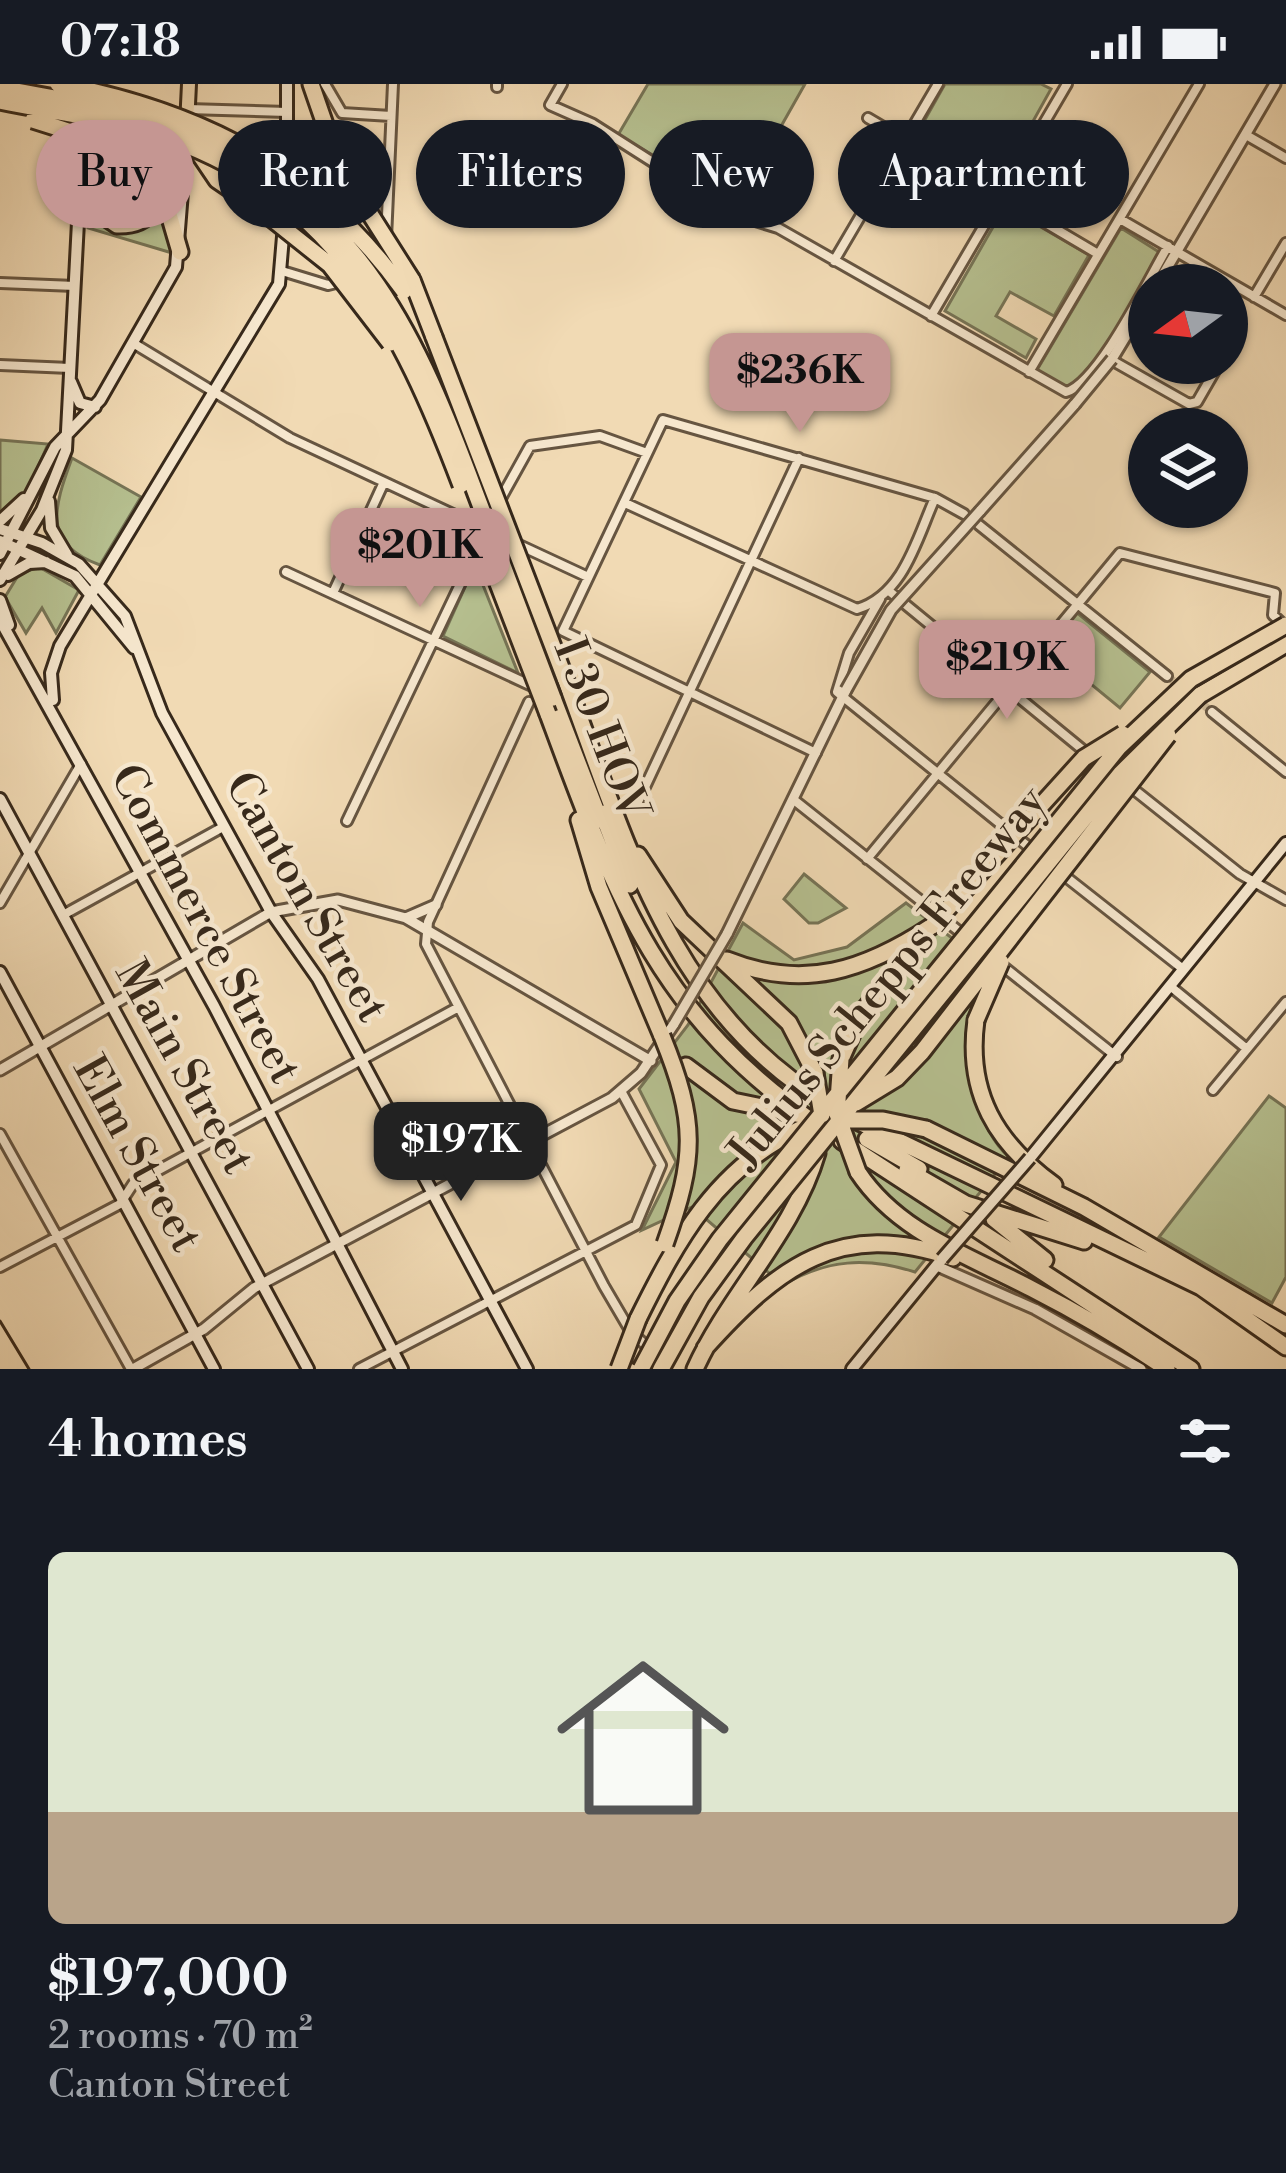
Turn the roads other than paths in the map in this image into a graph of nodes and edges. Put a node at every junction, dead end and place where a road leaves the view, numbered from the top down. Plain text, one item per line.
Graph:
1 (11, 84) edge
2 (58, 84) edge
3 (85, 84) edge
4 (189, 84) edge
5 (287, 84) edge
6 (311, 84) edge
7 (325, 84) edge
8 (393, 84) edge
9 (562, 84) edge
10 (938, 84) edge
11 (1067, 84) edge
12 (1199, 84) edge
13 (1275, 84) edge
14 (0, 88) edge
15 (0, 103) edge
16 (188, 109) junction
17 (287, 112) junction
18 (392, 116) junction
19 (868, 118) dead end
20 (46, 120) edge
21 (83, 120) edge
22 (188, 120) edge
23 (871, 120) edge
24 (917, 120) edge
25 (1046, 120) edge
26 (1246, 135) junction
27 (194, 144) edge
28 (1286, 158) edge
29 (1129, 204) edge
30 (1129, 224) edge
31 (78, 228) edge
32 (172, 228) edge
33 (181, 228) edge
34 (854, 228) edge
35 (982, 228) edge
36 (1052, 228) edge
37 (1114, 228) edge
38 (1286, 243) edge
39 (1172, 249) junction
40 (180, 252) junction
41 (1098, 254) junction
42 (834, 261) junction
43 (1169, 264) edge
44 (282, 271) junction
45 (0, 283) edge
46 (75, 286) junction
47 (1254, 297) junction
48 (1286, 315) edge
49 (931, 316) junction
50 (1128, 329) edge
51 (434, 338) junction
52 (133, 344) junction
53 (1103, 355) junction
54 (0, 365) edge
55 (1128, 368) edge
56 (1030, 372) junction
57 (70, 373) junction
58 (421, 380) junction
59 (1157, 384) edge
60 (1206, 384) edge
61 (214, 393) junction
62 (95, 406) junction
63 (66, 433) junction
64 (647, 453) junction
65 (799, 458) junction
66 (384, 482) junction
67 (51, 490) junction
68 (935, 498) junction
69 (625, 503) junction
70 (964, 514) dead end
71 (979, 525) dead end
72 (486, 530) junction
73 (3, 536) edge
74 (25, 542) junction
75 (69, 558) junction
76 (749, 562) junction
77 (53, 563) junction
78 (286, 572) dead end
79 (588, 577) junction
80 (0, 580) edge
81 (96, 587) junction
82 (889, 591) junction
83 (333, 593) junction
84 (880, 599) junction
85 (0, 600) edge
86 (1076, 603) junction
87 (0, 620) edge
88 (1286, 626) edge
89 (14, 640) junction
90 (433, 640) junction
91 (1286, 644) edge
92 (60, 646) junction
93 (33, 675) junction
94 (1167, 676) tunnel mouth
95 (535, 688) dead end
96 (1007, 688) junction
97 (689, 691) junction
98 (844, 693) junction
99 (555, 695) junction
100 (1200, 695) junction
101 (529, 702) dead end
102 (1212, 712) tunnel mouth
103 (56, 716) junction
104 (1144, 720) junction
105 (560, 748) junction
106 (1083, 750) dead end
107 (816, 753) junction
108 (82, 763) junction
109 (1286, 772) edge
110 (938, 773) junction
111 (1137, 792) dead end
112 (0, 799) edge
113 (794, 800) junction
114 (612, 801) junction
115 (637, 804) dead end
116 (347, 821) dead end
117 (224, 827) junction
118 (1286, 843) edge
119 (28, 850) junction
120 (867, 859) junction
121 (1071, 861) junction
122 (141, 872) junction
123 (1255, 880) junction
124 (1286, 900) edge
125 (0, 902) edge
126 (436, 905) junction
127 (271, 912) junction
128 (62, 915) junction
129 (406, 918) junction
130 (427, 930) junction
131 (714, 954) junction
132 (900, 954) junction
133 (189, 959) junction
134 (1183, 969) junction
135 (0, 973) edge
136 (1170, 986) junction
137 (1286, 1002) edge
138 (112, 1007) junction
139 (457, 1008) junction
140 (668, 1030) junction
141 (40, 1048) junction
142 (1247, 1049) junction
143 (1117, 1057) junction
144 (361, 1060) junction
145 (651, 1061) junction
146 (0, 1070) edge
147 (1213, 1090) dead end
148 (621, 1091) junction
149 (265, 1111) junction
150 (0, 1134) edge
151 (529, 1142) junction
152 (193, 1151) junction
153 (432, 1194) junction
154 (124, 1197) junction
155 (1084, 1207) junction
156 (984, 1211) junction
157 (58, 1237) junction
158 (336, 1246) junction
159 (586, 1253) junction
160 (1138, 1258) junction
161 (940, 1263) junction
162 (0, 1268) edge
163 (1057, 1278) junction
164 (1018, 1281) junction
165 (263, 1284) junction
166 (701, 1297) junction
167 (737, 1301) junction
168 (491, 1303) junction
169 (1286, 1325) edge
170 (637, 1327) junction
171 (196, 1334) junction
172 (1286, 1347) edge
173 (393, 1353) junction
174 (132, 1369) edge
175 (214, 1369) edge
176 (308, 1369) edge
177 (359, 1369) edge
178 (402, 1369) edge
179 (527, 1369) edge
180 (621, 1369) edge
181 (641, 1369) edge
182 (662, 1369) edge
183 (673, 1369) edge
184 (695, 1369) edge
185 (852, 1369) edge
186 (1142, 1369) edge
187 (1167, 1369) edge
188 (1191, 1369) edge

1 - 99 highway, I 30 HOV, bridge
2 - 51 highway, bridge
3 - 21 main road
4 - 16 main road
5 - 17 main road
6 - 51 highway, bridge
7 - 18 street
8 - 18 street
9 - 42 street
10 - 24 street
11 - 25 street
12 - 29 street
13 - 26 street
14 - 99 highway, I 30 HOV, bridge
15 - 20 highway, bridge
15 - 58 highway, bridge
16 - 17 street
16 - 22 main road
17 - 44 main road
18 - 44 street
19 - 23 street
26 - 28 street
26 - 39 street
27 - 58 highway, bridge
30 - 39 street
31 - 46 main road
32 - 40 highway
33 - 40 main road
34 - 42 street
35 - 49 street
36 - 41 street
37 - 41 street
38 - 47 street
39 - 43 street
39 - 47 street
39 - 53 street
40 - 52 main road
41 - 56 street
42 - 49 street
44 - 61 main road
45 - 46 street
46 - 57 main road
47 - 48 street
49 - 56 street
50 - 98 street, bridge
51 - 99 highway, bridge
52 - 61 street
52 - 62 main road
53 - 55 street
53 - 56 street
54 - 57 street
57 - 62 main road
57 - 63 main road
58 - 99 highway, bridge
59 - 60 street
61 - 66 street
61 - 81 main road
62 - 63 main road
63 - 67 main road
63 - 73 main road
64 - 65 street
64 - 69 street
64 - 72 street
65 - 68 street
65 - 76 street
66 - 72 street
66 - 83 street
67 - 74 main road
67 - 75 main road
68 - 70 street
68 - 82 street
69 - 76 street
69 - 79 street
71 - 86 street
72 - 79 street
72 - 90 street
73 - 74 main road, Canton Street
74 - 75 main road, Canton Street
74 - 77 main road, Canton Street
74 - 80 main road
75 - 81 main road, Canton Street
76 - 84 street
76 - 97 street
77 - 80 main road
77 - 81 main road, Canton Street
78 - 83 street
79 - 97 street
81 - 92 main road
81 - 117 main road, Canton Street
82 - 84 street
82 - 96 street
83 - 90 street
84 - 98 street
85 - 89 main road, Commerce Street
86 - 88 street
86 - 94 street
86 - 96 street
87 - 89 main road, Commerce Street
88 - 104 highway, Julius Schepps Freeway, bridge
89 - 93 main road, Commerce Street
90 - 95 street
90 - 116 street
91 - 100 highway, Julius Schepps Freeway
92 - 93 main road
92 - 103 main road
93 - 103 main road, Commerce Street
96 - 106 street
96 - 110 street
97 - 107 street
97 - 115 street
98 - 107 street
98 - 110 street
99 - 105 highway
99 - 114 highway
99 - 156 highway, I 30 HOV
100 - 121 highway, bridge
100 - 166 highway, Julius Schepps Freeway, bridge
101 - 126 street
102 - 109 street
103 - 108 main road, Commerce Street
104 - 132 highway, bridge
104 - 181 highway, Julius Schepps Freeway, bridge
105 - 140 highway
105 - 163 highway
107 - 113 street
108 - 119 street
108 - 122 main road, Commerce Street
110 - 120 street
110 - 134 street
111 - 123 street
112 - 119 main road, Main Street
113 - 120 street
113 - 140 street, bridge
114 - 131 highway
114 - 160 highway
117 - 122 street
117 - 127 main road, Canton Street
118 - 123 main road
119 - 125 street
119 - 128 main road, Main Street
120 - 143 street
121 - 140 highway, bridge
121 - 155 highway, bridge
122 - 128 street
122 - 133 main road, Commerce Street
123 - 124 street
123 - 134 main road
126 - 129 street
126 - 130 street
127 - 129 street
127 - 133 street
127 - 144 main road, Canton Street
128 - 138 main road, Main Street
129 - 130 street
130 - 139 street
130 - 145 street
131 - 132 highway
131 - 167 highway, bridge
132 - 164 highway, bridge
133 - 138 street
133 - 149 main road, Commerce Street
134 - 136 main road
135 - 141 main road, Elm Street
136 - 142 street
136 - 143 main road
137 - 142 street
138 - 141 street
138 - 152 main road, Main Street
139 - 144 street
139 - 151 street
140 - 145 street
140 - 170 highway, bridge
141 - 146 street
141 - 154 main road, Elm Street
142 - 147 street
143 - 161 main road, bridge
144 - 149 street
144 - 153 main road, Canton Street
145 - 148 street
148 - 151 street
148 - 159 street
149 - 152 street
149 - 158 main road, Commerce Street
150 - 157 street
151 - 153 street
151 - 159 street
152 - 154 street
152 - 165 main road, Main Street
153 - 158 street
153 - 168 main road, Canton Street
154 - 157 street
154 - 171 main road, Elm Street
155 - 169 highway
155 - 170 highway, bridge
156 - 160 highway, I 30 HOV
156 - 163 highway, I 30 HOV
157 - 162 street
157 - 174 street
158 - 165 street
158 - 173 main road, Commerce Street
159 - 168 street
159 - 170 street
160 - 172 highway
161 - 185 main road
161 - 186 street
163 - 188 highway
164 - 167 highway
164 - 187 highway
165 - 171 street
165 - 176 main road, Main Street
166 - 182 highway, Julius Schepps Freeway, bridge
166 - 183 highway, bridge
167 - 184 highway
168 - 173 street
168 - 179 main road, Canton Street
170 - 180 highway, bridge
170 - 183 street
171 - 174 street
171 - 175 main road, Elm Street
173 - 177 street
173 - 178 main road, Commerce Street

